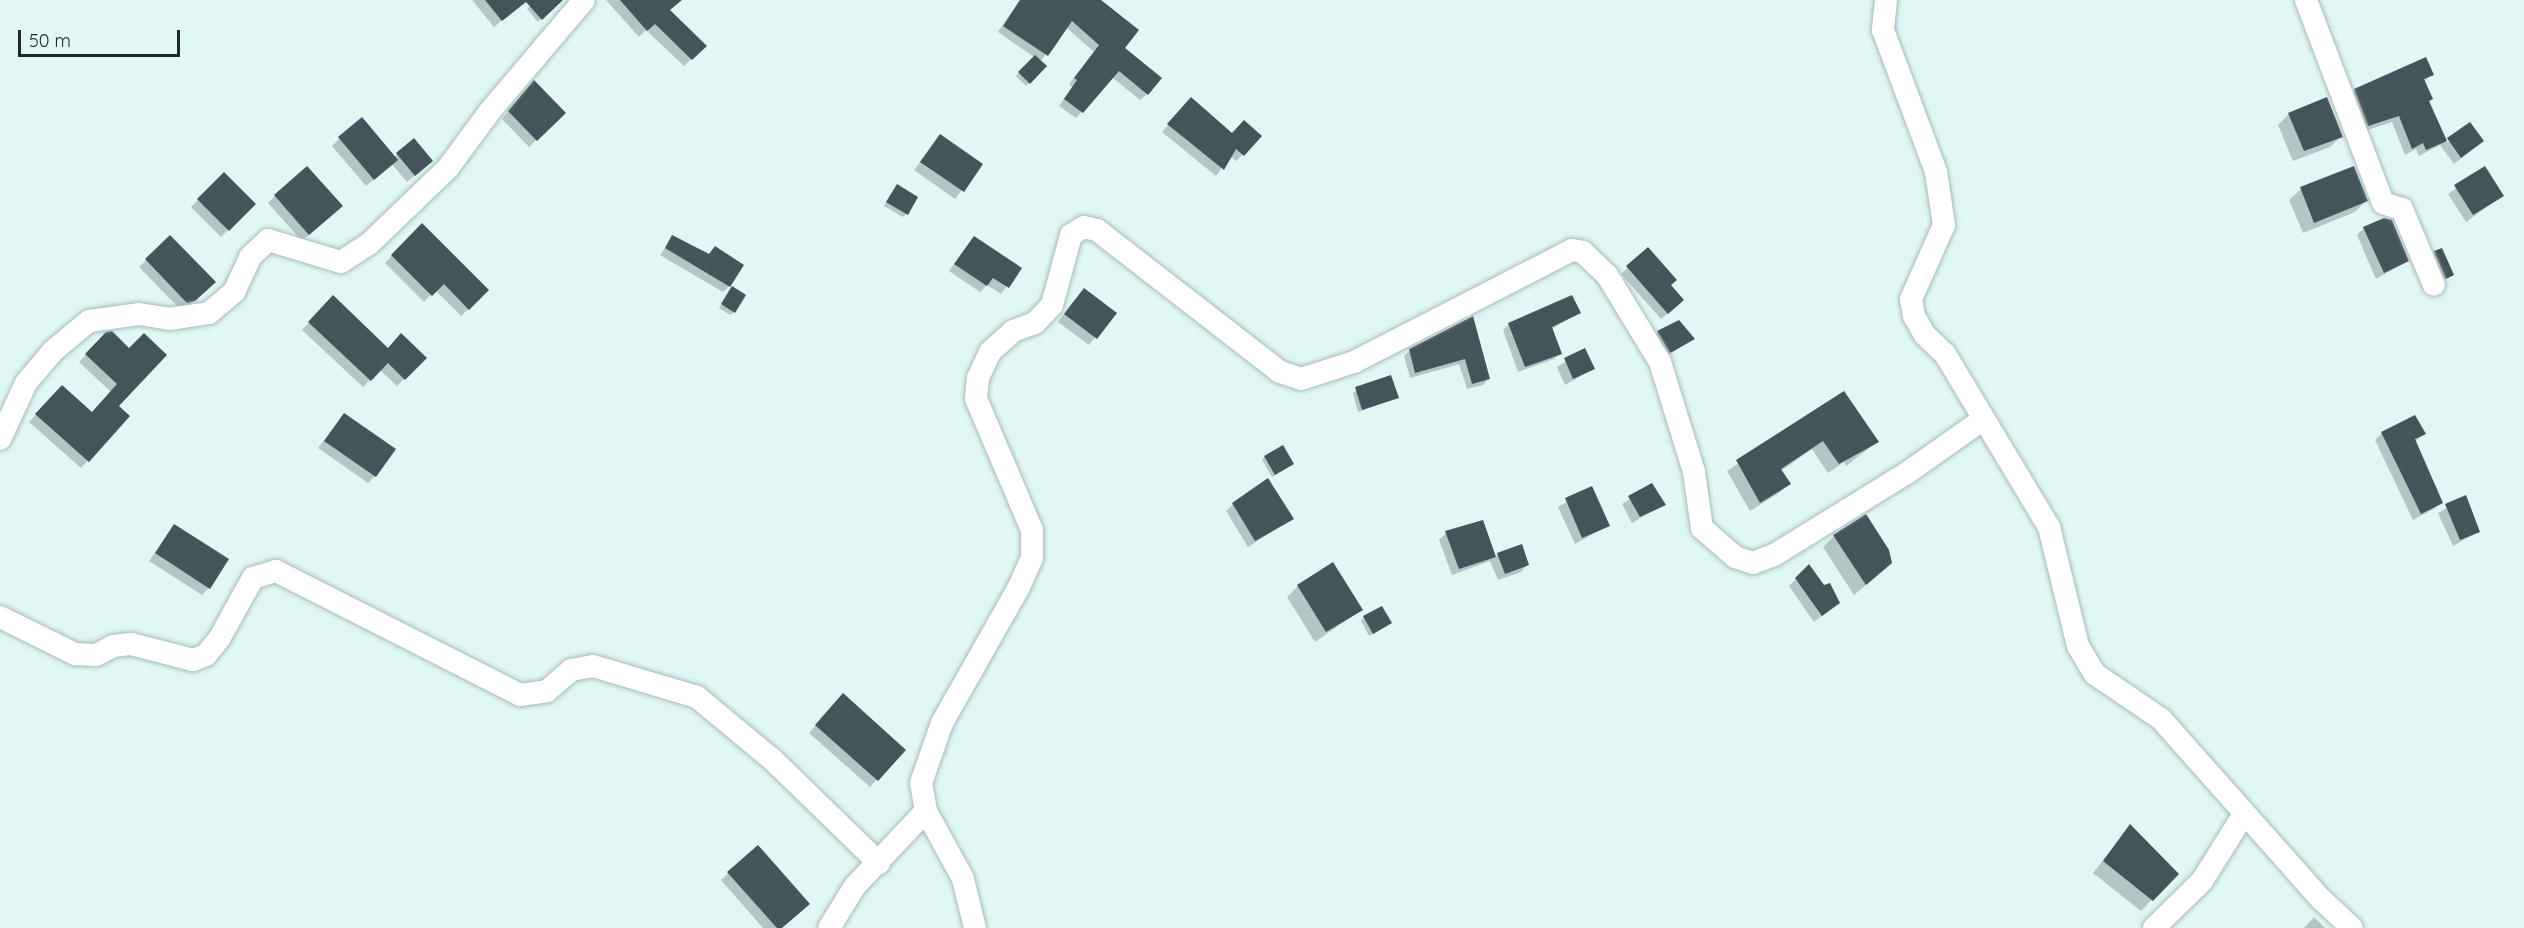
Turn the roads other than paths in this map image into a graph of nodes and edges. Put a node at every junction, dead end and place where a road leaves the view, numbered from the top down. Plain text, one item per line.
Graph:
1 (584, 0) edge
2 (1886, 0) edge
3 (2306, 0) edge
4 (2434, 285) dead end
5 (1982, 420) junction
6 (0, 439) edge
7 (0, 616) edge
8 (926, 811) junction
9 (2244, 814) junction
10 (879, 863) junction
11 (829, 928) edge
12 (975, 928) edge
13 (2154, 928) edge
14 (2352, 928) edge

1 - 6 street
2 - 5 street
3 - 4 street
5 - 8 street
5 - 9 street
7 - 10 street
8 - 10 street
8 - 12 street
9 - 13 street
9 - 14 street
10 - 11 street

